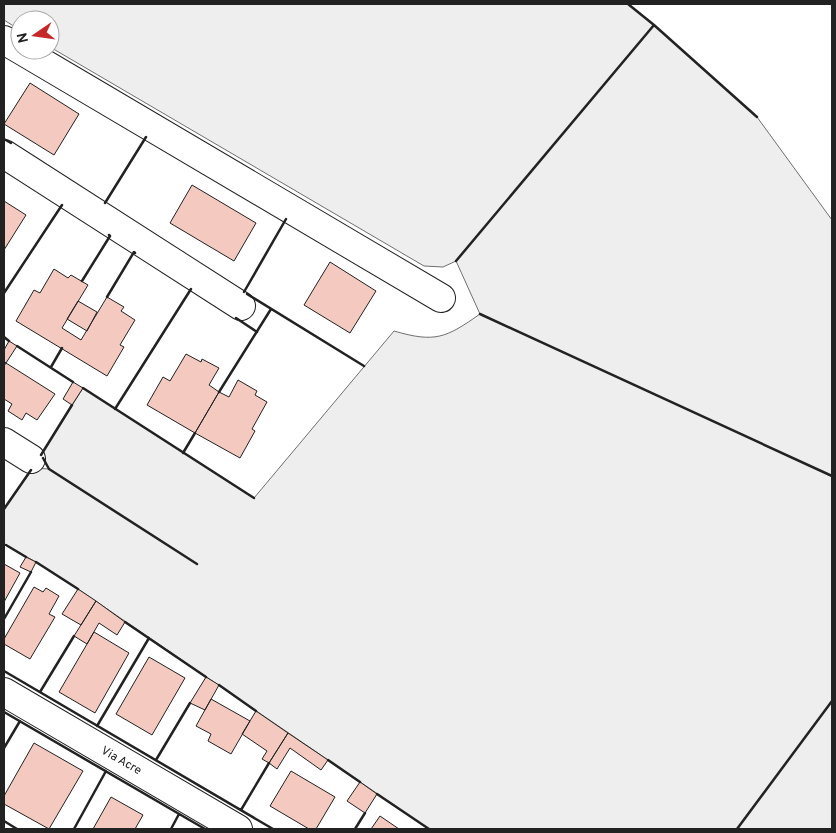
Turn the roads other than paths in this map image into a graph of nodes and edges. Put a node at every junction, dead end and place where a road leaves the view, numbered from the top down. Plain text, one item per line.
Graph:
1 (4, 40) edge
2 (4, 154) edge
3 (441, 298) dead end
4 (241, 306) dead end
5 (4, 442) edge
6 (31, 459) dead end
7 (4, 692) edge
8 (238, 829) edge

1 - 3 street
2 - 4 street
5 - 6 street
7 - 8 street, Via Acre

